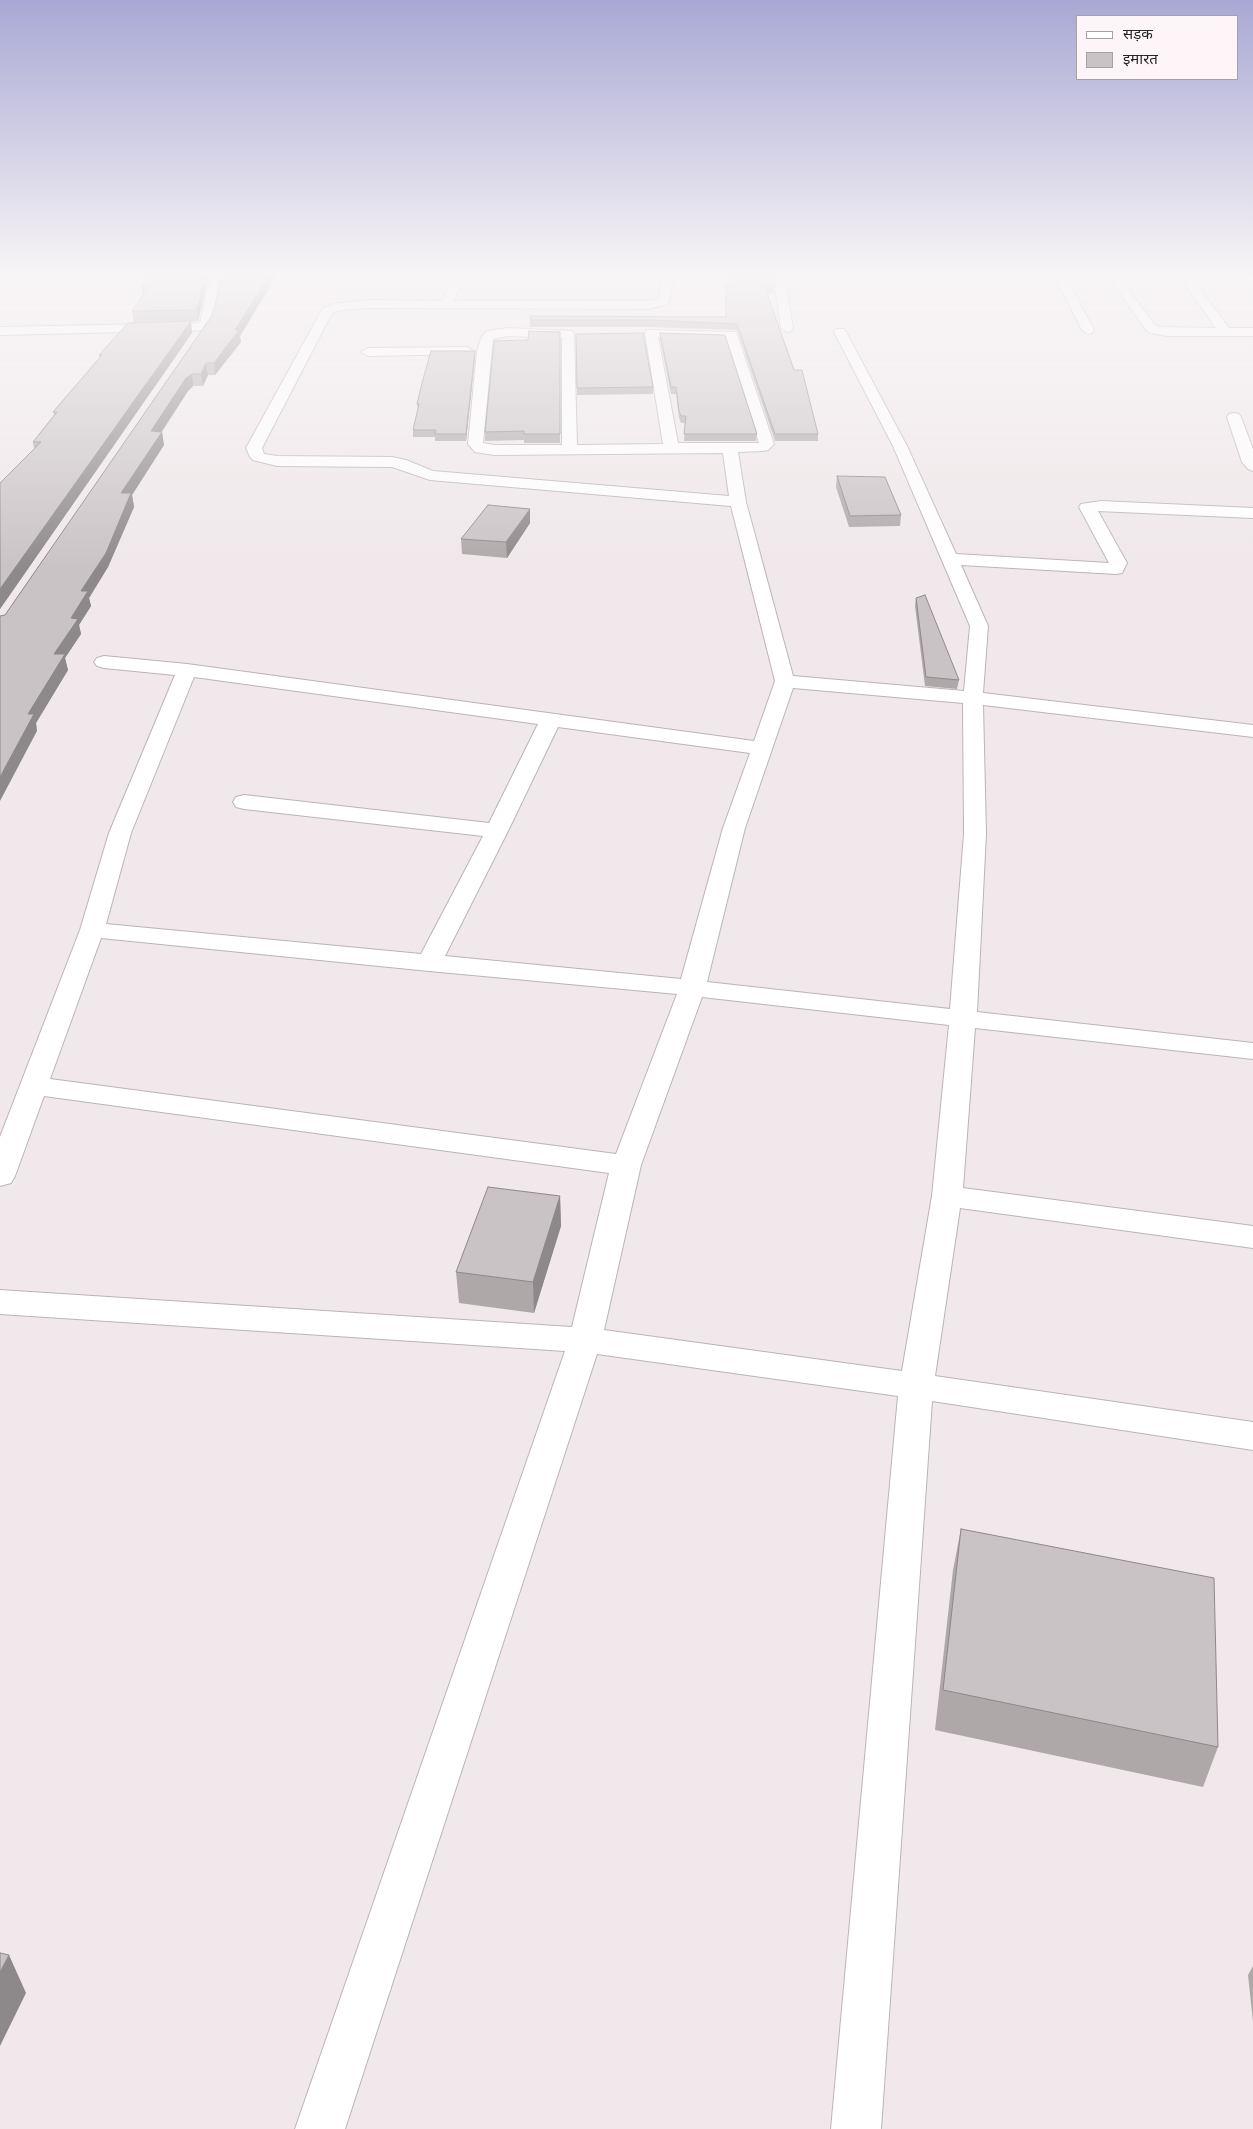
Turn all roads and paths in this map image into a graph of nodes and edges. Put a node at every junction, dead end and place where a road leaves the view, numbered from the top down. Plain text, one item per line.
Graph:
1 (294, 372) edge
2 (482, 372) edge
3 (572, 372) edge
4 (655, 372) edge
5 (744, 372) edge
6 (861, 372) edge
7 (1234, 417) dead end
8 (671, 448) junction
9 (730, 448) junction
10 (570, 450) junction
11 (1253, 466) edge
12 (738, 502) junction
13 (1253, 513) edge
14 (950, 559) junction
15 (104, 662) dead end
16 (187, 670) junction
17 (785, 681) junction
18 (973, 698) junction
19 (551, 719) junction
20 (1253, 731) edge
21 (761, 748) junction
22 (244, 802) dead end
23 (497, 831) junction
24 (92, 930) junction
25 (429, 963) junction
26 (692, 988) junction
27 (963, 1017) junction
28 (1253, 1051) edge
29 (34, 1086) junction
30 (626, 1165) junction
31 (0, 1176) edge
32 (947, 1196) junction
33 (1253, 1237) edge
34 (0, 1302) edge
35 (585, 1340) junction
36 (916, 1386) junction
37 (1253, 1436) edge
38 (320, 2129) edge
39 (856, 2129) edge

1 - 12 street
2 - 10 street
3 - 10 street
4 - 8 street
5 - 9 street
6 - 14 street
7 - 11 street
8 - 9 street
8 - 10 street
9 - 12 street
12 - 17 street
13 - 14 street
14 - 18 street
15 - 16 street
16 - 19 street
16 - 24 street
17 - 18 street
17 - 21 street
18 - 20 street
18 - 27 street
19 - 21 street
19 - 23 street
21 - 26 street
22 - 23 street
23 - 25 street
24 - 25 street
24 - 29 street
25 - 26 street
26 - 27 street
26 - 30 street
27 - 28 street
27 - 32 street
29 - 30 street
29 - 31 street
30 - 35 street
32 - 33 street
32 - 36 street
34 - 35 street
35 - 36 street
35 - 38 street
36 - 37 street
36 - 39 street

